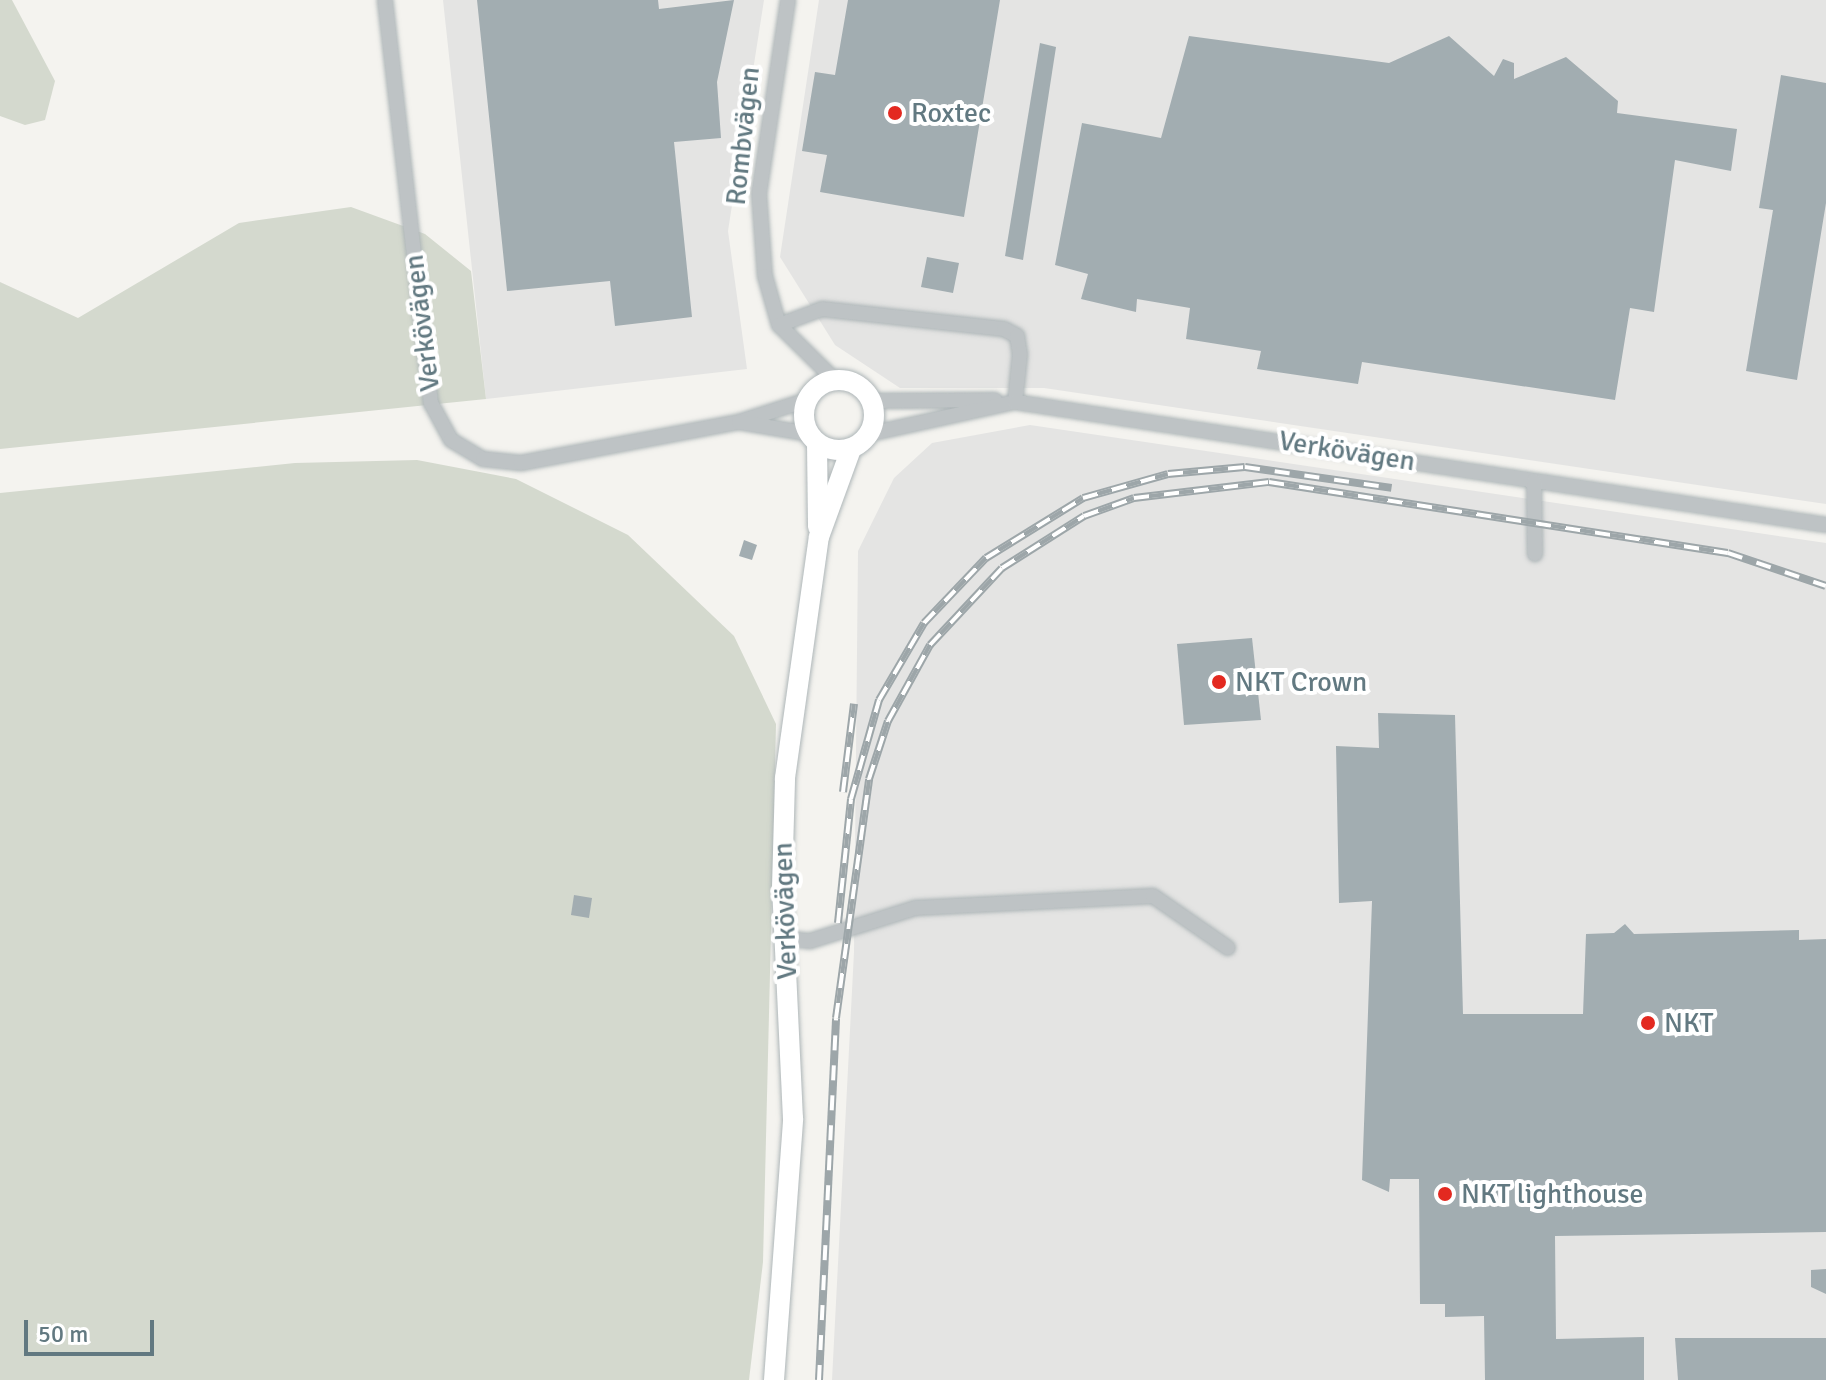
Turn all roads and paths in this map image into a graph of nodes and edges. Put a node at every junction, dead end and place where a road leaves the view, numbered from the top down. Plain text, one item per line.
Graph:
1 (385, 0) edge
2 (788, 0) edge
3 (779, 325) junction
4 (835, 380) junction
5 (807, 400) junction
6 (872, 401) junction
7 (1015, 402) junction
8 (739, 422) junction
9 (869, 434) junction
10 (813, 439) junction
11 (851, 449) junction
12 (1534, 481) junction
13 (1826, 525) edge
14 (819, 537) junction
15 (1535, 554) dead end
16 (784, 938) junction
17 (1228, 948) dead end
18 (774, 1380) edge

1 - 8 street, Verkövägen
2 - 3 street, Rombvägen
3 - 4 street
3 - 7 street
4 - 5 main road, Verkövägen
4 - 6 main road
5 - 8 street, Verkövägen
5 - 10 main road
6 - 7 street
6 - 9 main road
7 - 9 street, Verkövägen
7 - 12 street, Verkövägen
8 - 10 street, Verkövägen
9 - 11 main road, Verkövägen
10 - 11 main road, Verkövägen
10 - 14 main road
11 - 14 main road, Verkövägen
12 - 13 street, Verkövägen
12 - 15 street
14 - 16 main road, Verkövägen
16 - 17 street
16 - 18 main road, Verkövägen

